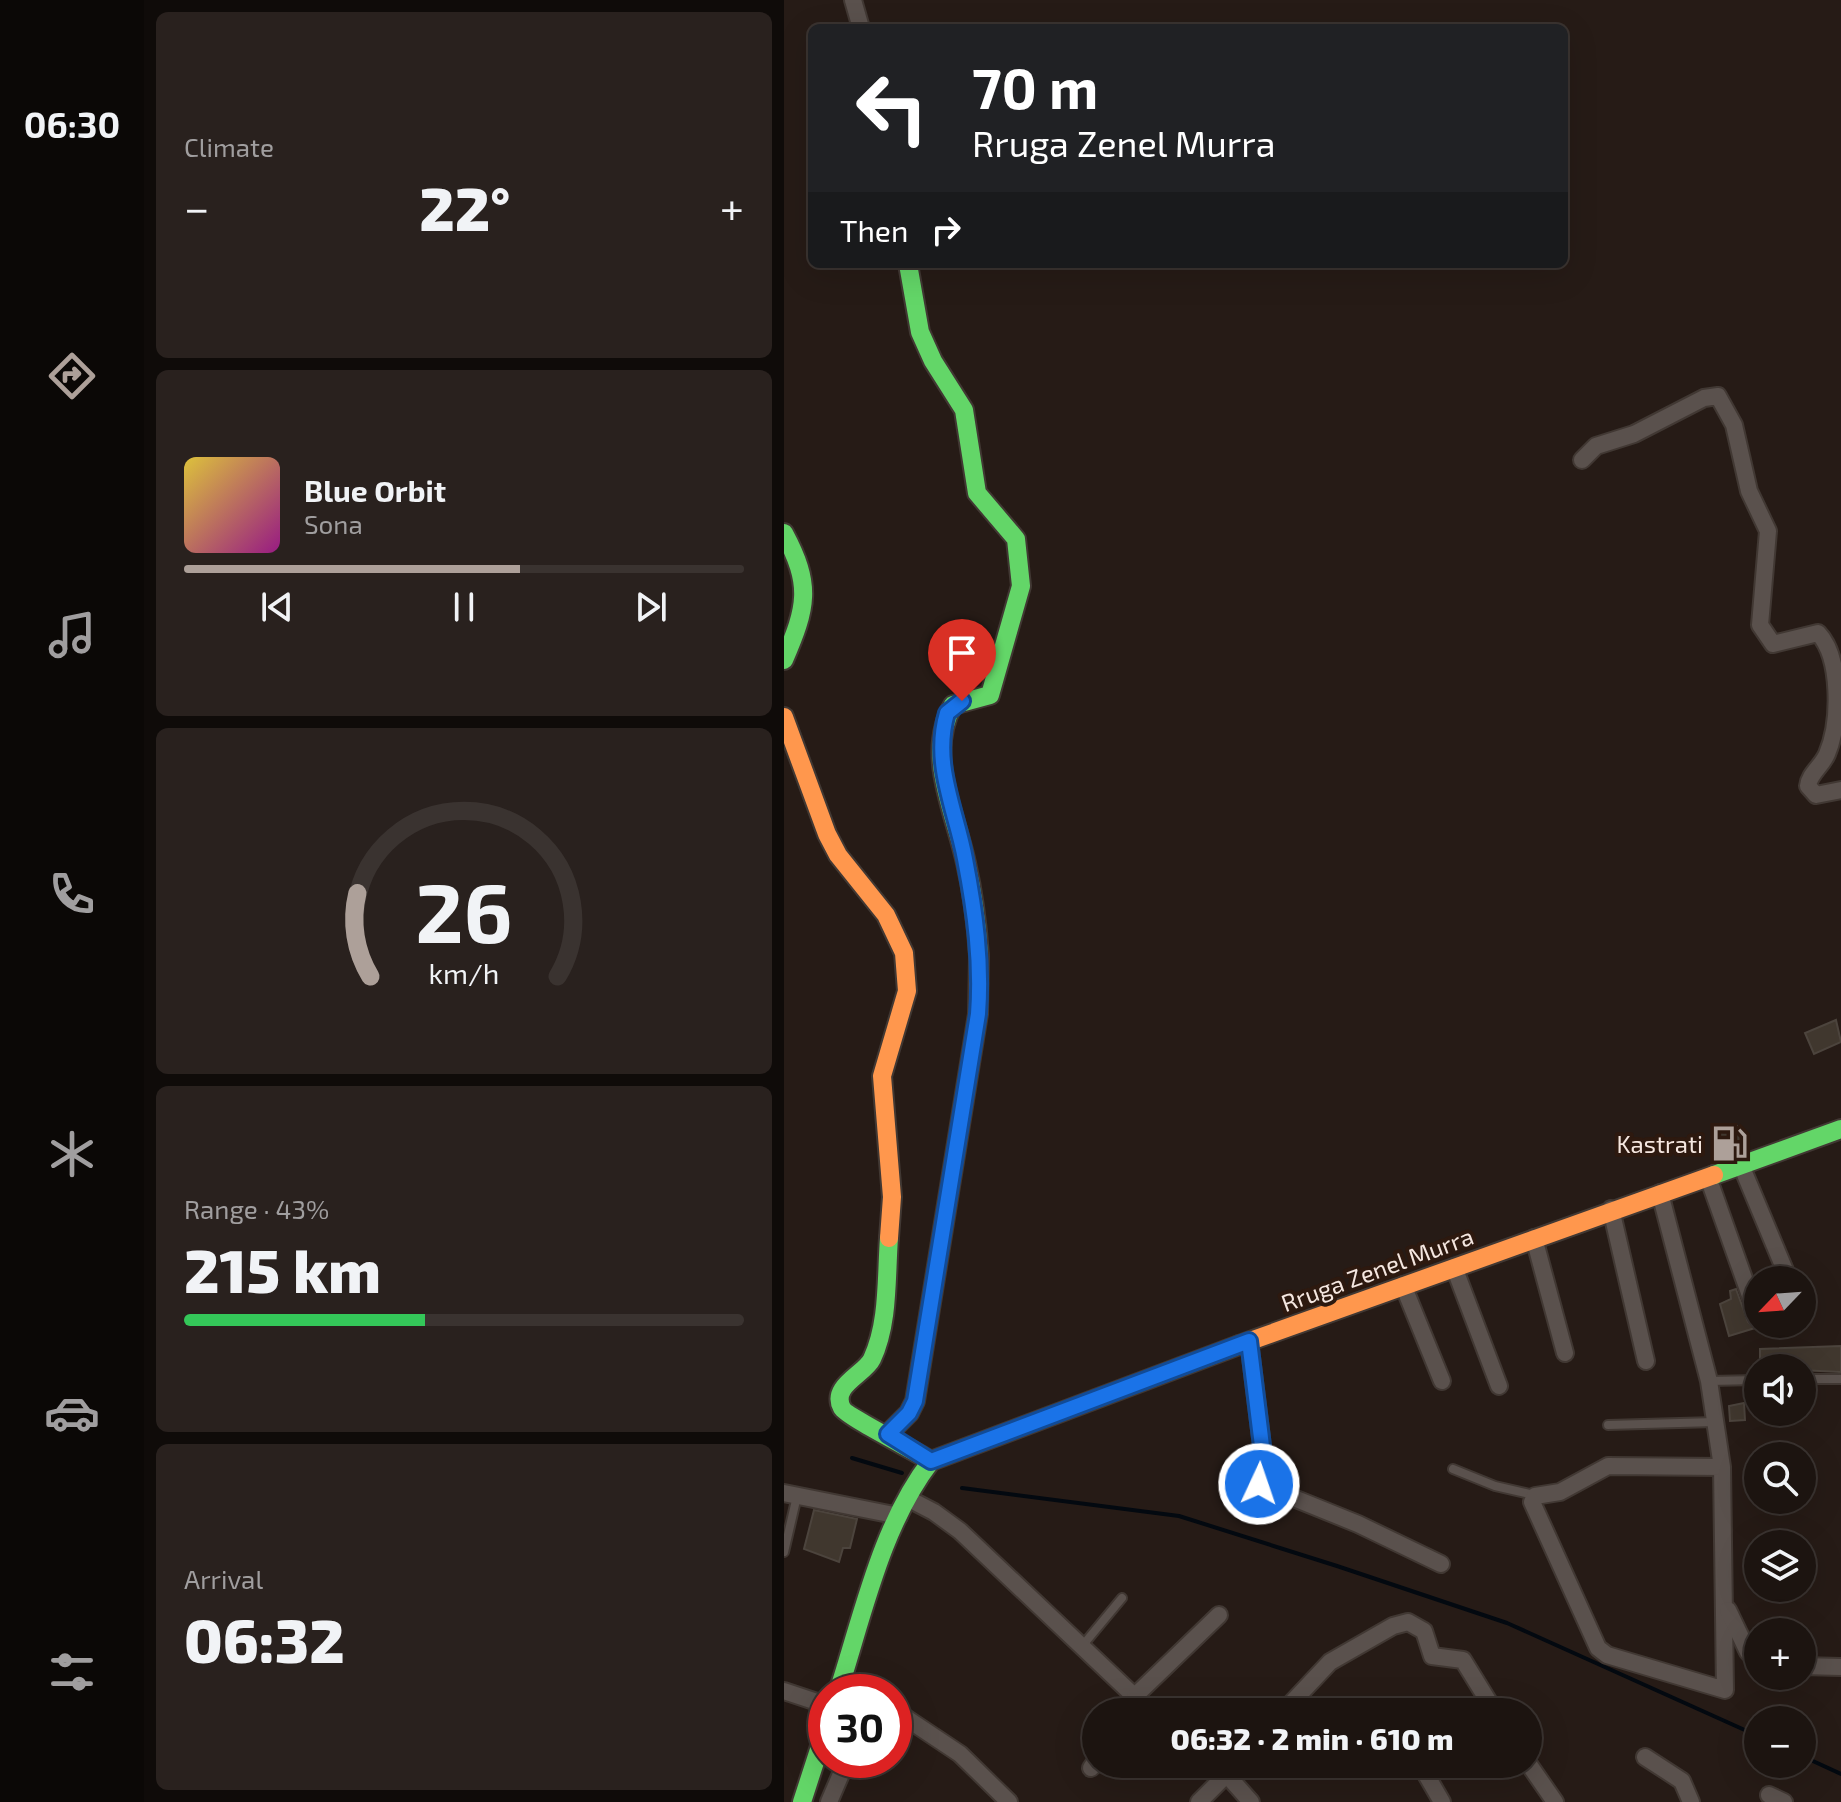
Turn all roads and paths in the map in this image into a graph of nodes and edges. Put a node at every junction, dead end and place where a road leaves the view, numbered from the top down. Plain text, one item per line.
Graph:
1 (853, 0) edge
2 (860, 24) edge
3 (909, 268) edge
4 (1582, 460) dead end
5 (784, 533) edge
6 (784, 660) edge
7 (784, 717) edge
8 (1841, 790) edge
9 (1841, 1129) edge
10 (1741, 1165) junction
11 (1708, 1177) junction
12 (1660, 1193) junction
13 (1611, 1209) junction
14 (1534, 1238) junction
15 (1783, 1266) edge
16 (1454, 1267) junction
17 (1744, 1278) edge
18 (1403, 1285) junction
19 (1249, 1341) junction
20 (1565, 1353) dead end
21 (1646, 1361) dead end
22 (1816, 1379) edge
23 (1841, 1379) edge
24 (1744, 1380) edge
25 (1442, 1381) dead end
26 (1709, 1381) junction
27 (1499, 1386) dead end
28 (1715, 1422) junction
29 (1608, 1425) dead end
30 (888, 1434) junction
31 (931, 1461) junction
32 (1722, 1467) junction
33 (1453, 1469) dead end
34 (791, 1494) edge
35 (1535, 1496) junction
36 (903, 1507) junction
37 (784, 1552) edge
38 (1441, 1564) dead end
39 (1122, 1598) dead end
40 (1726, 1606) junction
41 (1219, 1615) dead end
42 (1744, 1644) edge
43 (1083, 1645) junction
44 (1816, 1666) edge
45 (1841, 1667) edge
46 (844, 1674) edge
47 (784, 1691) edge
48 (1133, 1698) edge
49 (1148, 1698) edge
50 (1296, 1698) edge
51 (1486, 1698) edge
52 (808, 1699) edge
53 (912, 1722) edge
54 (1645, 1757) dead end
55 (810, 1778) edge
56 (839, 1778) edge
57 (1224, 1778) edge
58 (1237, 1778) edge
59 (1428, 1778) edge
60 (1538, 1778) edge
61 (802, 1802) edge
62 (829, 1802) edge
63 (1009, 1802) edge
64 (1199, 1802) edge
65 (1251, 1802) edge
66 (1442, 1802) edge
67 (1555, 1802) edge
68 (1691, 1802) edge

1 - 2 street
3 - 30 street
4 - 8 street
5 - 6 street
7 - 30 street
9 - 10 street, Rruga Zenel Murra
10 - 11 street, Rruga Zenel Murra
10 - 15 street
11 - 12 street, Rruga Zenel Murra
11 - 17 street
12 - 13 street, Rruga Zenel Murra
12 - 26 street
13 - 14 street, Rruga Zenel Murra
13 - 21 street
14 - 16 street, Rruga Zenel Murra
14 - 20 street
16 - 18 street, Rruga Zenel Murra
16 - 27 street
18 - 19 street, Rruga Zenel Murra
18 - 25 street
19 - 31 street, Rruga Zenel Murra
19 - 38 street
22 - 23 lane
24 - 26 lane
26 - 28 street
28 - 29 lane
28 - 32 street
30 - 31 street
31 - 36 street
32 - 35 street
32 - 40 street
33 - 35 lane
34 - 36 street
34 - 37 lane
35 - 40 street
36 - 43 street
36 - 46 street
39 - 43 lane
40 - 42 street
41 - 49 street
43 - 48 street
44 - 45 street
47 - 52 street
50 - 51 street
53 - 63 street
54 - 68 street
55 - 61 street
56 - 62 street
57 - 64 street
58 - 65 street
59 - 66 street
60 - 67 street

